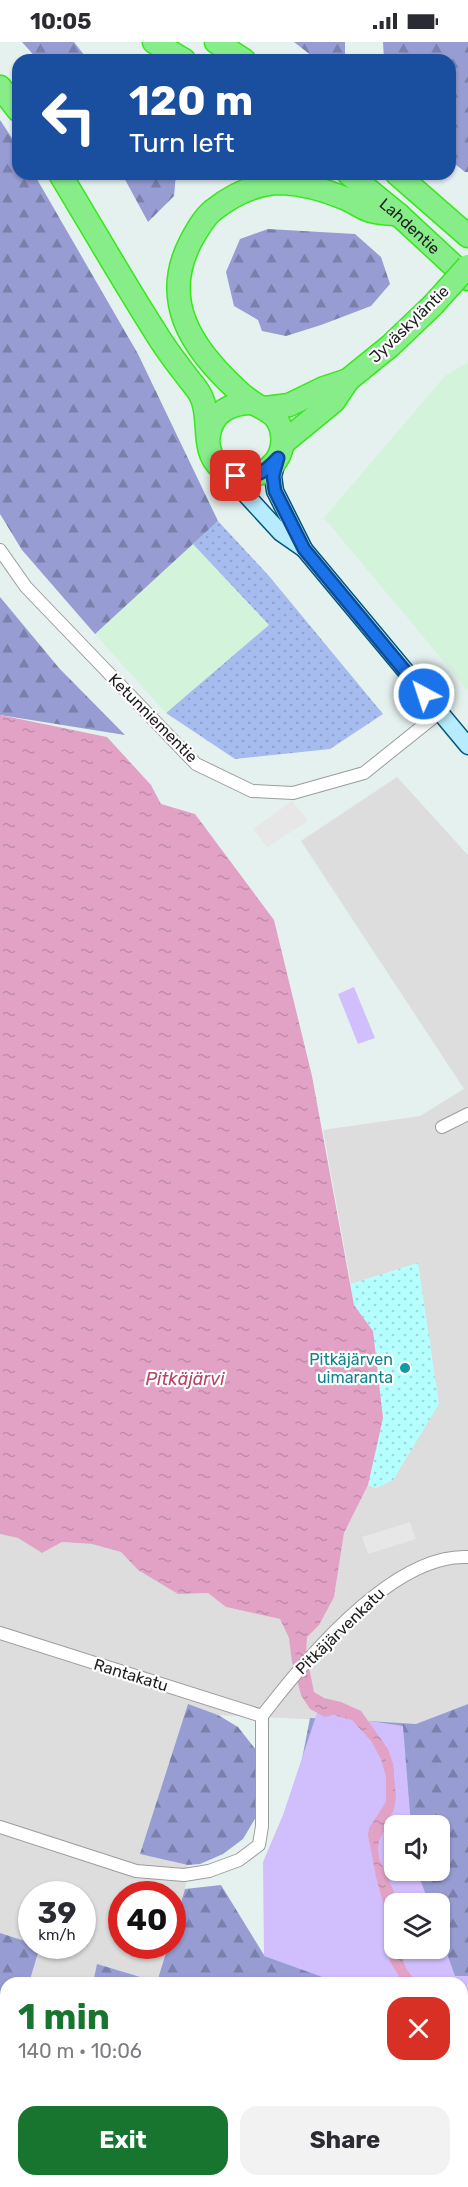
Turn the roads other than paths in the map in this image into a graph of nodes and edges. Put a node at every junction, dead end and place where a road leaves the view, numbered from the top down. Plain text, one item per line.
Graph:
1 (154, 42) edge
2 (216, 42) edge
3 (174, 54) edge
4 (235, 54) edge
5 (0, 87) edge
6 (12, 102) edge
7 (64, 180) edge
8 (356, 180) edge
9 (404, 180) edge
10 (399, 215) junction
11 (468, 236) edge
12 (468, 266) edge
13 (468, 279) edge
14 (348, 380) junction
15 (259, 406) junction
16 (208, 442) junction
17 (280, 450) junction
18 (221, 468) junction
19 (304, 549) junction
20 (0, 550) edge
21 (439, 713) junction
22 (468, 746) edge
23 (468, 1113) edge
24 (442, 1127) dead end
25 (468, 1557) edge
26 (0, 1634) edge
27 (262, 1716) junction
28 (0, 1827) edge

1 - 3 highway
2 - 4 highway
5 - 6 highway
7 - 16 highway
8 - 10 highway, Lahdentie
9 - 11 highway, Lahdentie
10 - 13 highway, Lahdentie
10 - 15 highway
12 - 14 highway, Jyväskyläntie, bridge
14 - 15 highway, Jyväskyläntie
14 - 17 highway, Jyväskyläntie
15 - 16 highway
15 - 17 highway
16 - 18 highway
17 - 18 highway
17 - 19 street
18 - 19 street
19 - 21 street
20 - 21 street, Ketunniementie
21 - 22 street
23 - 24 street
25 - 27 street, Pitkäjärvenkatu
26 - 27 street, Rantakatu
27 - 28 street

